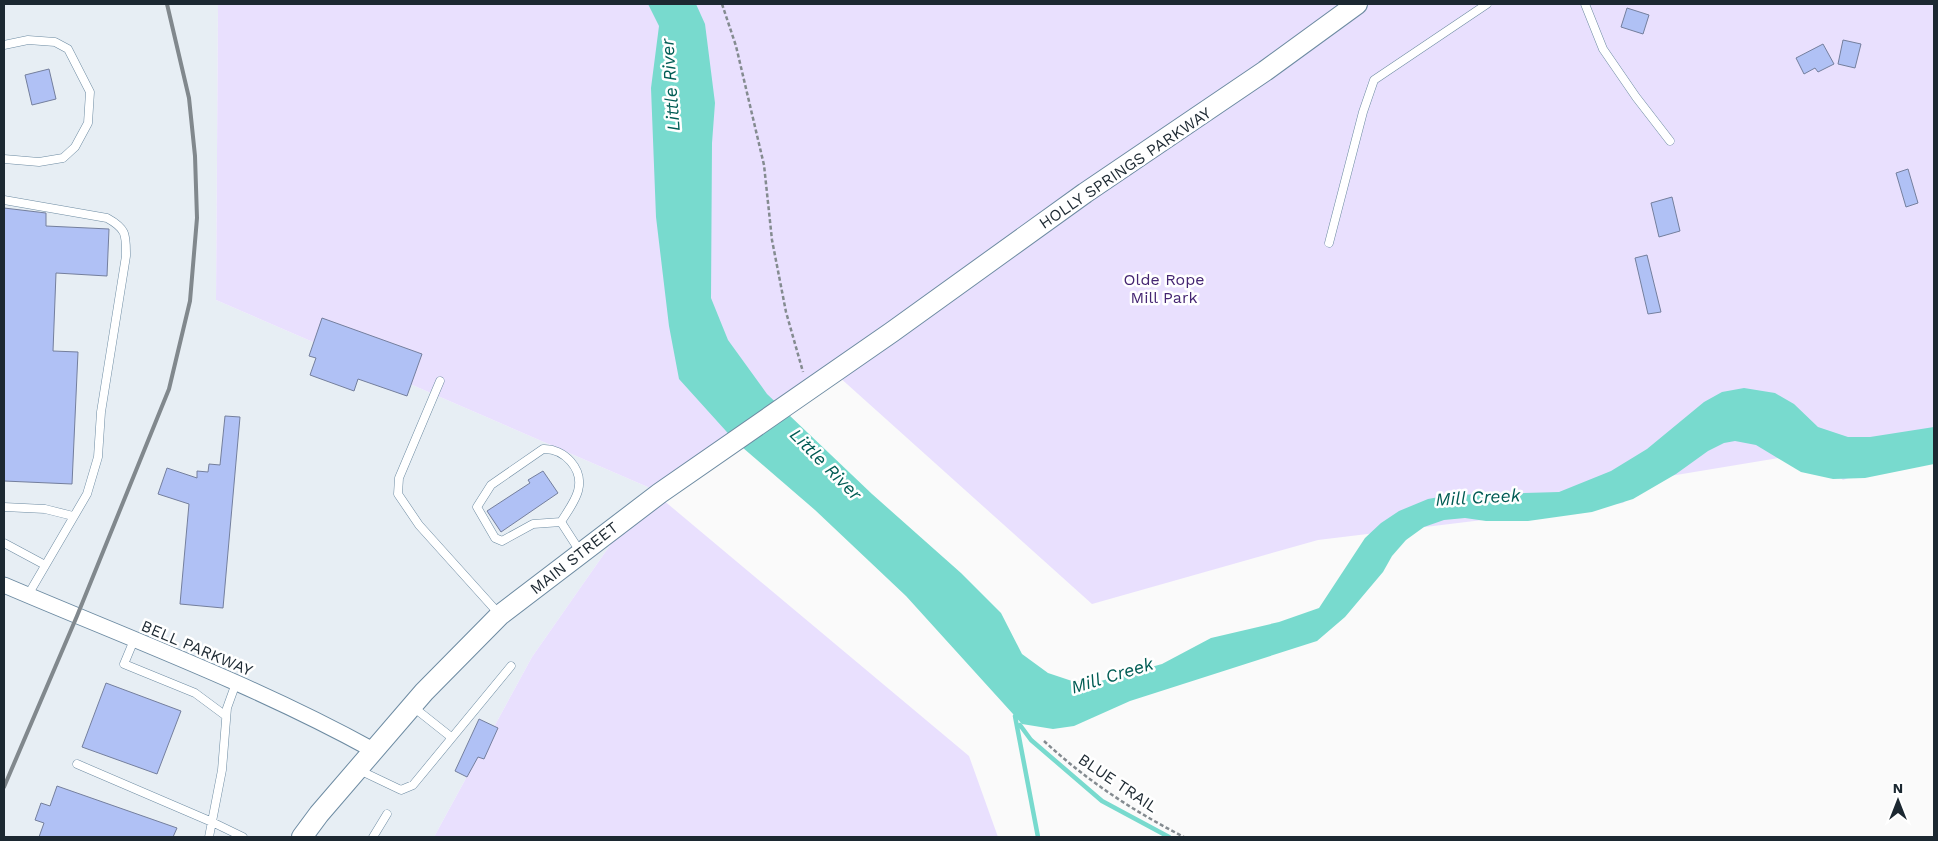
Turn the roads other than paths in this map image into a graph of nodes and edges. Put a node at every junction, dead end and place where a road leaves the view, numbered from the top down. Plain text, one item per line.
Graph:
1 (1357, 4) edge
2 (1487, 4) edge
3 (1585, 4) edge
4 (4, 46) edge
5 (1670, 141) dead end
6 (4, 159) edge
7 (4, 200) edge
8 (1329, 243) dead end
9 (892, 332) joint
10 (440, 381) dead end
11 (4, 507) edge
12 (73, 516) junction
13 (561, 522) junction
14 (4, 543) edge
15 (581, 553) junction
16 (45, 565) junction
17 (4, 585) edge
18 (28, 595) junction
19 (500, 615) junction
20 (134, 640) junction
21 (512, 666) dead end
22 (236, 683) junction
23 (412, 706) junction
24 (226, 716) junction
25 (450, 737) junction
26 (373, 750) junction
27 (78, 764) dead end
28 (357, 770) junction
29 (387, 814) dead end
30 (212, 822) junction
31 (209, 837) edge
32 (243, 837) edge
33 (303, 837) edge
34 (373, 837) edge

1 - 9 main road, HOLLY SPRINGS PARKWAY
2 - 8 lane
3 - 5 lane
4 - 6 lane
7 - 12 lane
9 - 15 main road, MAIN STREET
10 - 19 lane
11 - 12 lane
12 - 16 lane
13 - 13 lane
13 - 15 lane
14 - 16 lane
15 - 19 main road, MAIN STREET
16 - 18 lane
17 - 18 street, BELL PARKWAY
18 - 20 street, BELL PARKWAY
19 - 23 main road, MAIN STREET
20 - 22 street, BELL PARKWAY
20 - 24 lane
21 - 25 lane
22 - 24 lane
22 - 26 street, BELL PARKWAY
23 - 25 lane
23 - 26 main road, MAIN STREET
24 - 30 lane
25 - 28 lane
26 - 28 main road, MAIN STREET
27 - 30 lane
28 - 33 main road, MAIN STREET
29 - 34 lane
30 - 31 lane
30 - 32 lane

